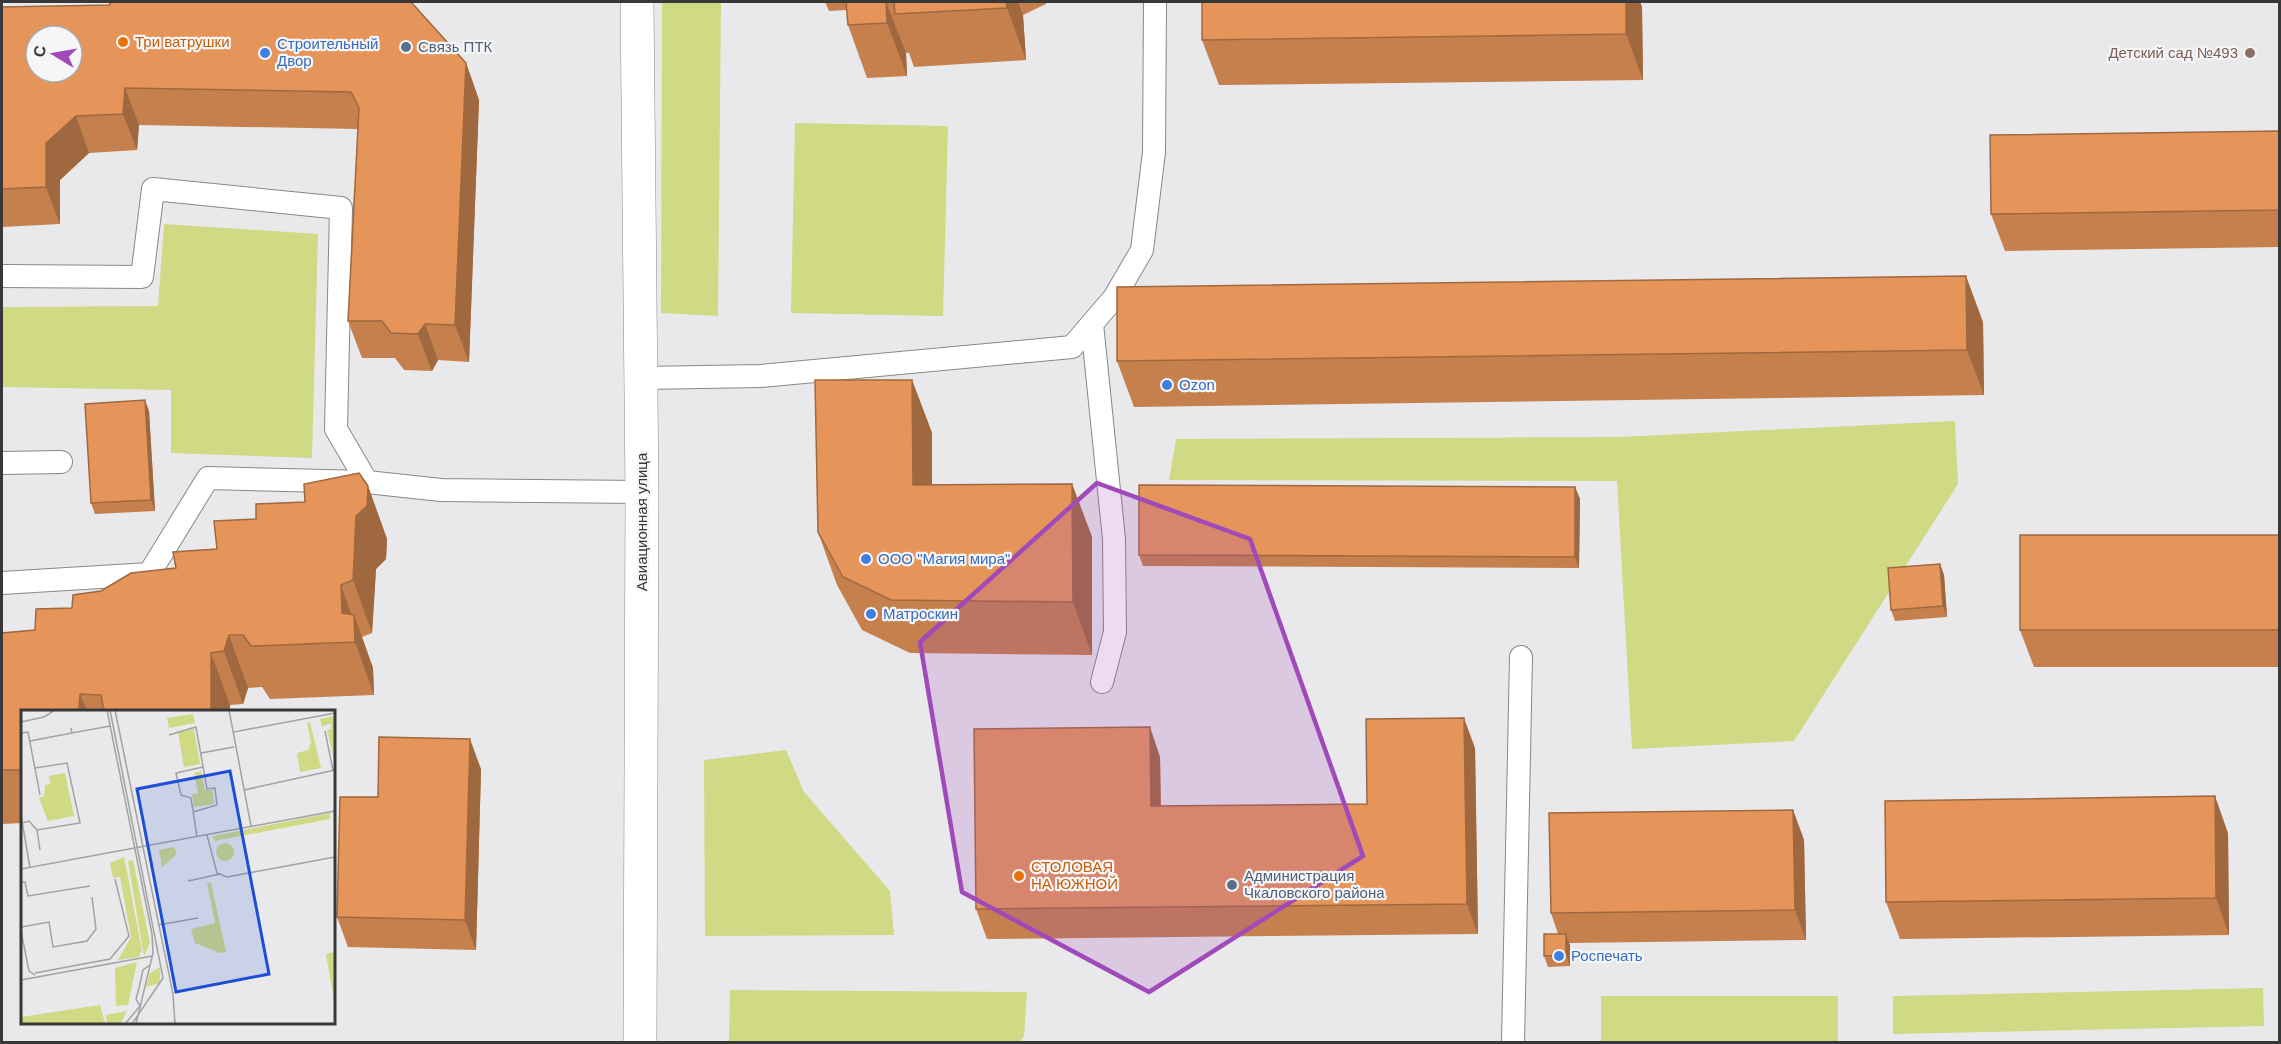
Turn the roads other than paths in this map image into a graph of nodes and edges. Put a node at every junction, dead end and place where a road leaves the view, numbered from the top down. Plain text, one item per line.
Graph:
1 (637, 2) edge
2 (1155, 2) edge
3 (2, 276) edge
4 (1092, 324) junction
5 (642, 378) junction
6 (61, 462) dead end
7 (2, 463) edge
8 (367, 482) junction
9 (642, 492) junction
10 (2, 583) edge
11 (1521, 657) dead end
12 (1102, 682) dead end
13 (640, 1042) edge
14 (1513, 1042) edge

1 - 5 street, Авиационная улица
2 - 4 lane
3 - 8 lane
4 - 5 lane
4 - 12 lane
5 - 9 street, Авиационная улица
6 - 7 lane
8 - 9 lane
8 - 10 lane
9 - 13 street, Авиационная улица
11 - 14 lane

